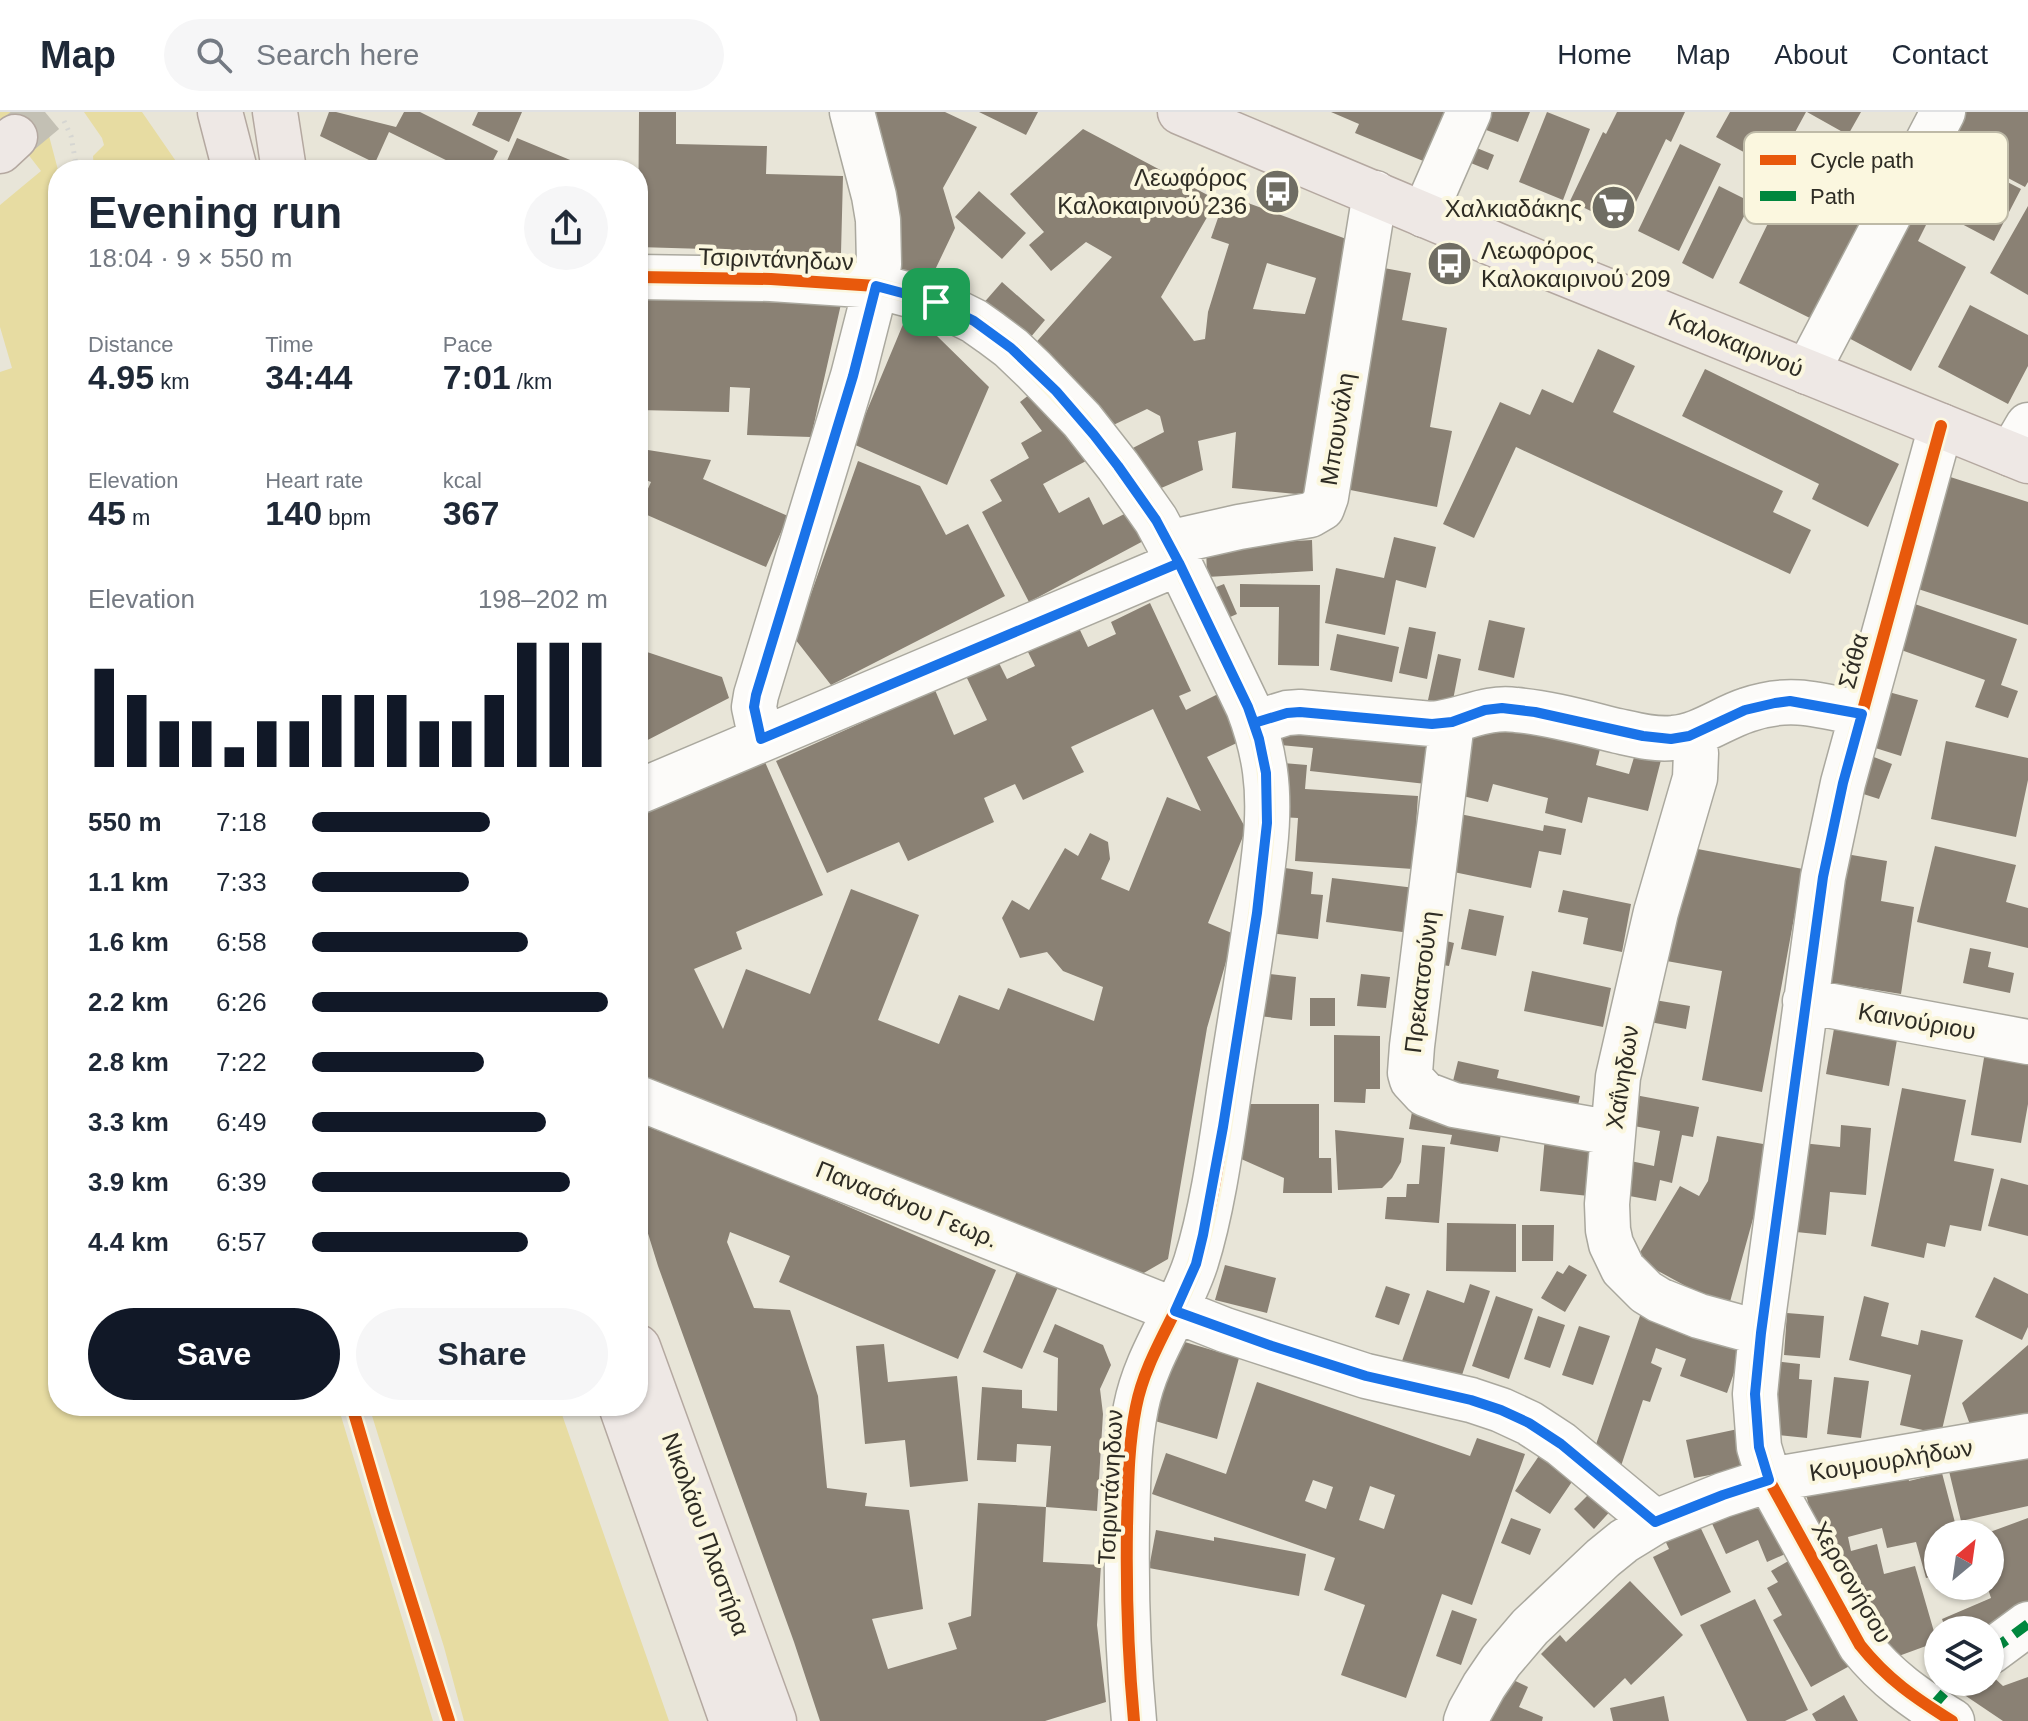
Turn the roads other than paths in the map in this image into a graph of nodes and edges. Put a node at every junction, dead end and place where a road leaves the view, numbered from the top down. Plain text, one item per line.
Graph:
1 (220, 112) edge
2 (275, 112) edge
3 (852, 112) edge
4 (1180, 112) edge
5 (1469, 112) edge
6 (1943, 112) edge
7 (1933, 132) edge
8 (232, 160) edge
9 (282, 160) edge
10 (1375, 193) junction
11 (1424, 215) junction
12 (1884, 224) edge
13 (648, 277) edge
14 (876, 286) junction
15 (1807, 372) junction
16 (1941, 426) junction
17 (2022, 447) edge
18 (1174, 553) junction
19 (1862, 714) junction
20 (1452, 722) junction
21 (1254, 723) junction
22 (1689, 736) junction
23 (761, 739) junction
24 (648, 788) edge
25 (1805, 1001) junction
26 (2028, 1042) edge
27 (648, 1102) edge
28 (1613, 1133) junction
29 (1175, 1311) junction
30 (1761, 1333) junction
31 (648, 1374) edge
32 (625, 1416) edge
33 (2028, 1436) edge
34 (1769, 1480) junction
35 (1655, 1522) junction
36 (2028, 1624) edge
37 (2004, 1642) edge
38 (1946, 1704) edge
39 (732, 1721) edge
40 (774, 1721) edge
41 (1134, 1721) edge
42 (1466, 1721) edge

1 - 8 main road
2 - 9 main road
3 - 14 street
4 - 10 main road, Καλοκαιρινού
5 - 11 street
6 - 7 street
10 - 11 main road, Καλοκαιρινού
10 - 18 street, Μπουνάλη
11 - 15 main road, Καλοκαιρινού
12 - 15 street
13 - 14 street, Τσιριντάνηδων
14 - 18 street, Τσιριντάνηδων
14 - 23 street
15 - 16 main road, Καλοκαιρινού
16 - 17 main road, Καλοκαιρινού
16 - 19 street, Σάθα
18 - 21 street, Τσιριντάνηδων
18 - 23 street
19 - 22 street
19 - 25 street, Σάθα
20 - 21 street
20 - 22 street
20 - 28 street, Πρεκατσούνη
21 - 29 street, Τσιριντάνηδων
22 - 28 street, Χαΐνηδων
23 - 24 street
25 - 26 street, Καινούριου
25 - 30 street, Σάθα
27 - 29 street, Πανασάνου Γεωρ.
28 - 30 street, Χαΐνηδων
29 - 35 street, Πανασάνου Γεωρ.
29 - 41 street, Τσιριντάνηδων
30 - 34 street, Σάθα
31 - 40 main road, Νικολάου Πλαστήρα
32 - 39 main road, Νικολάου Πλαστήρα
33 - 34 street, Κουμουρλήδων
34 - 35 street, Κουμουρλήδων
34 - 38 street, Χερσονήσου
35 - 42 street, Κουμουρλήδων
36 - 37 street

